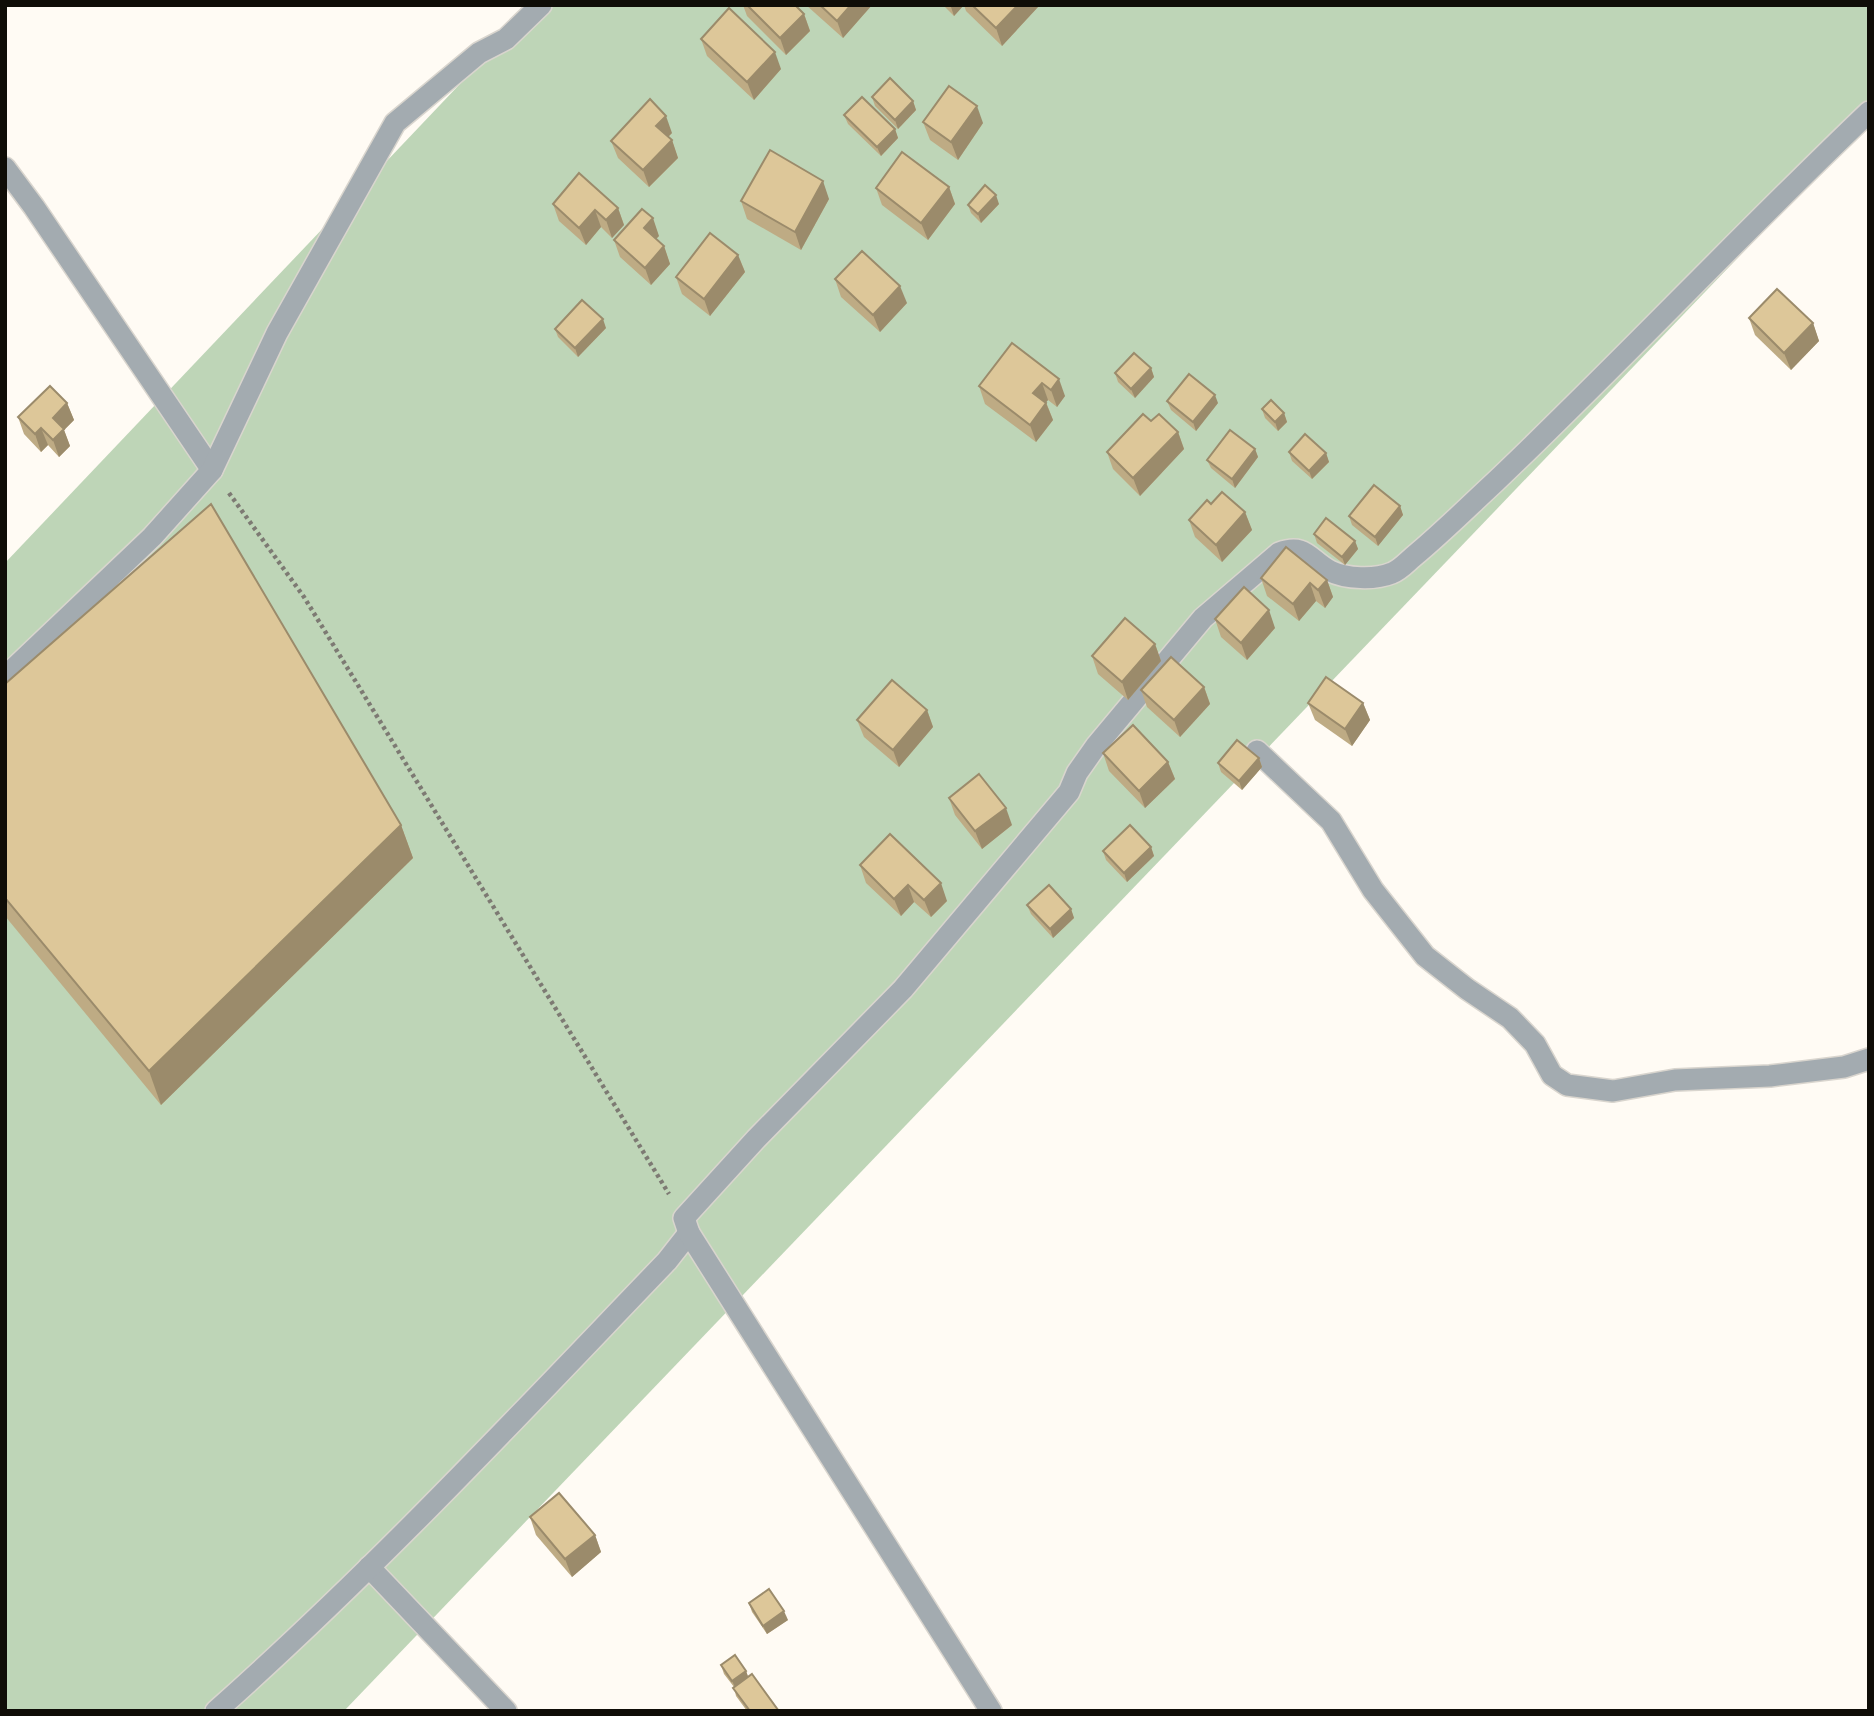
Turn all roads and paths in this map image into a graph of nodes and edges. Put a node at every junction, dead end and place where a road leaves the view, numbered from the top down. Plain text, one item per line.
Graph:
1 (541, 5) edge
2 (1869, 112) edge
3 (5, 168) edge
4 (212, 470) junction
5 (5, 677) edge
6 (1257, 751) dead end
7 (1869, 1059) edge
8 (687, 1226) junction
9 (369, 1567) junction
10 (216, 1711) edge
11 (506, 1711) edge
12 (991, 1711) edge

1 - 4 street
2 - 8 street
3 - 4 street
4 - 5 street
4 - 8 path
6 - 7 street
8 - 9 street
8 - 12 street
9 - 10 street
9 - 11 street

